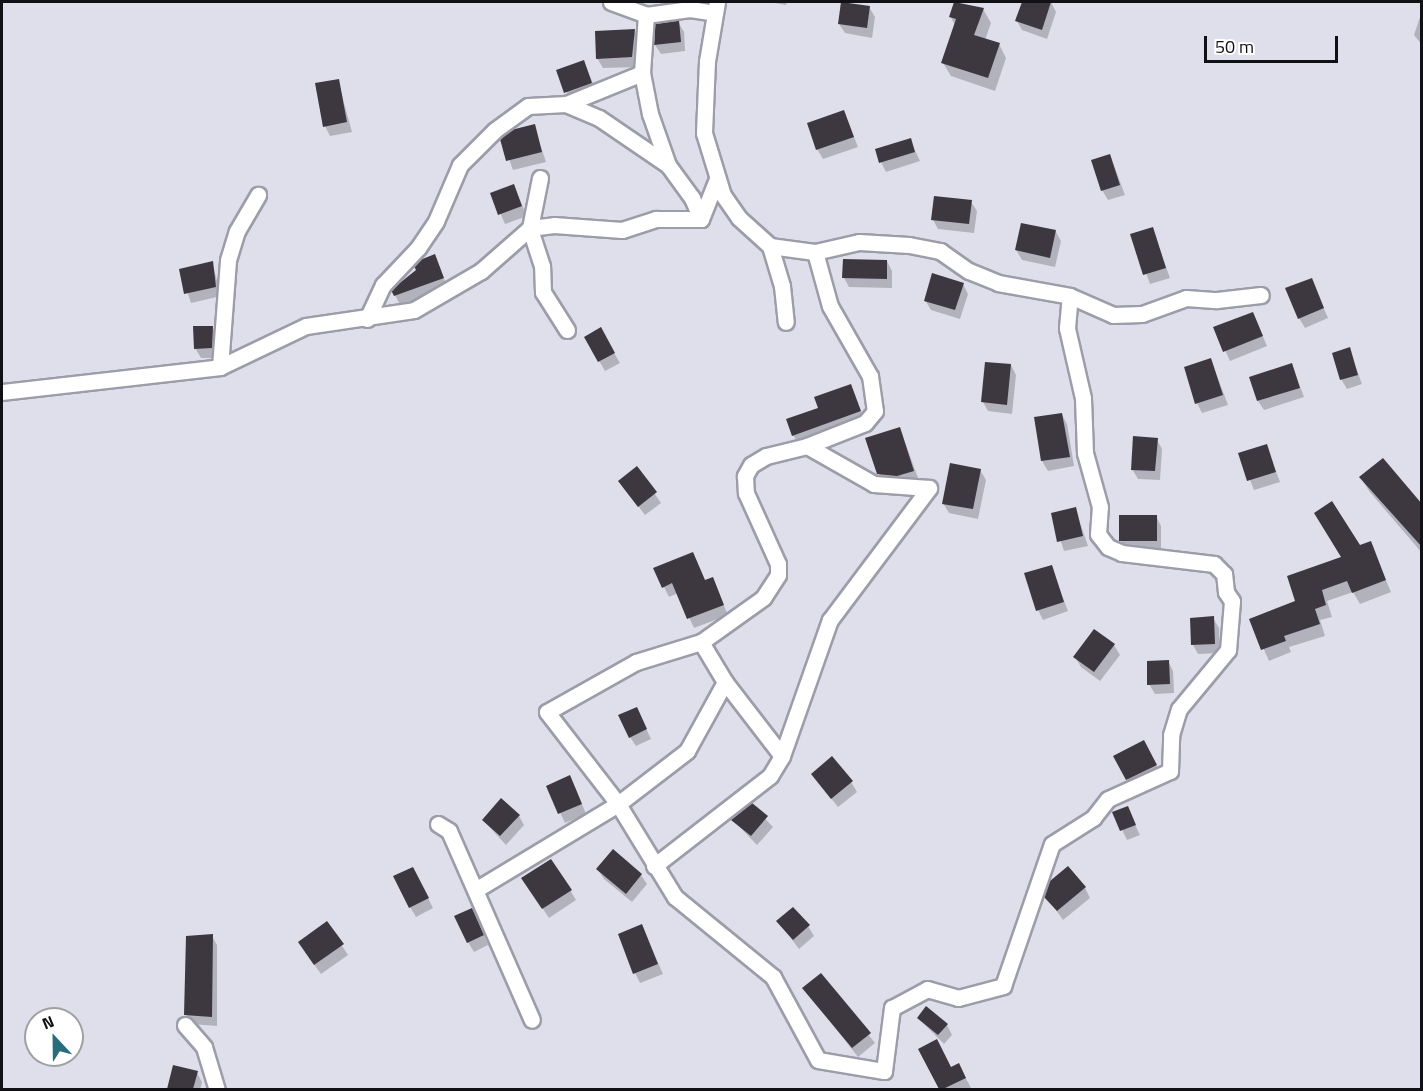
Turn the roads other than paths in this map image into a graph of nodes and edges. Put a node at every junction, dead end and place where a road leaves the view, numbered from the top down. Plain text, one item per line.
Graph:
1 (611, 2) edge
2 (716, 7) edge
3 (646, 15) junction
4 (642, 73) junction
5 (566, 104) junction
6 (668, 165) junction
7 (540, 178) dead end
8 (717, 179) junction
9 (258, 195) dead end
10 (701, 219) junction
11 (530, 228) junction
12 (770, 246) junction
13 (815, 252) junction
14 (1261, 295) dead end
15 (1070, 296) junction
16 (367, 320) junction
17 (786, 322) dead end
18 (567, 330) dead end
19 (220, 367) junction
20 (2, 392) edge
21 (807, 446) junction
22 (701, 642) junction
23 (725, 682) junction
24 (782, 756) junction
25 (618, 804) junction
26 (438, 824) dead end
27 (654, 866) junction
28 (477, 889) junction
29 (532, 1020) dead end
30 (185, 1025) dead end
31 (217, 1089) edge

1 - 3 street
2 - 3 street
2 - 8 street
3 - 4 street
4 - 5 street
4 - 6 street
5 - 6 street
5 - 16 street
6 - 10 street
7 - 11 street
8 - 10 street
8 - 12 street
9 - 19 street
10 - 11 street
11 - 16 street
11 - 18 street
12 - 13 street
12 - 17 street
13 - 15 street
13 - 21 street
14 - 15 street
15 - 27 street
16 - 19 street
19 - 20 street
21 - 22 street
21 - 24 street
22 - 23 street
22 - 25 street
23 - 24 street
23 - 25 street
24 - 27 street
25 - 27 street
25 - 28 street
26 - 28 street
28 - 29 street
30 - 31 street

